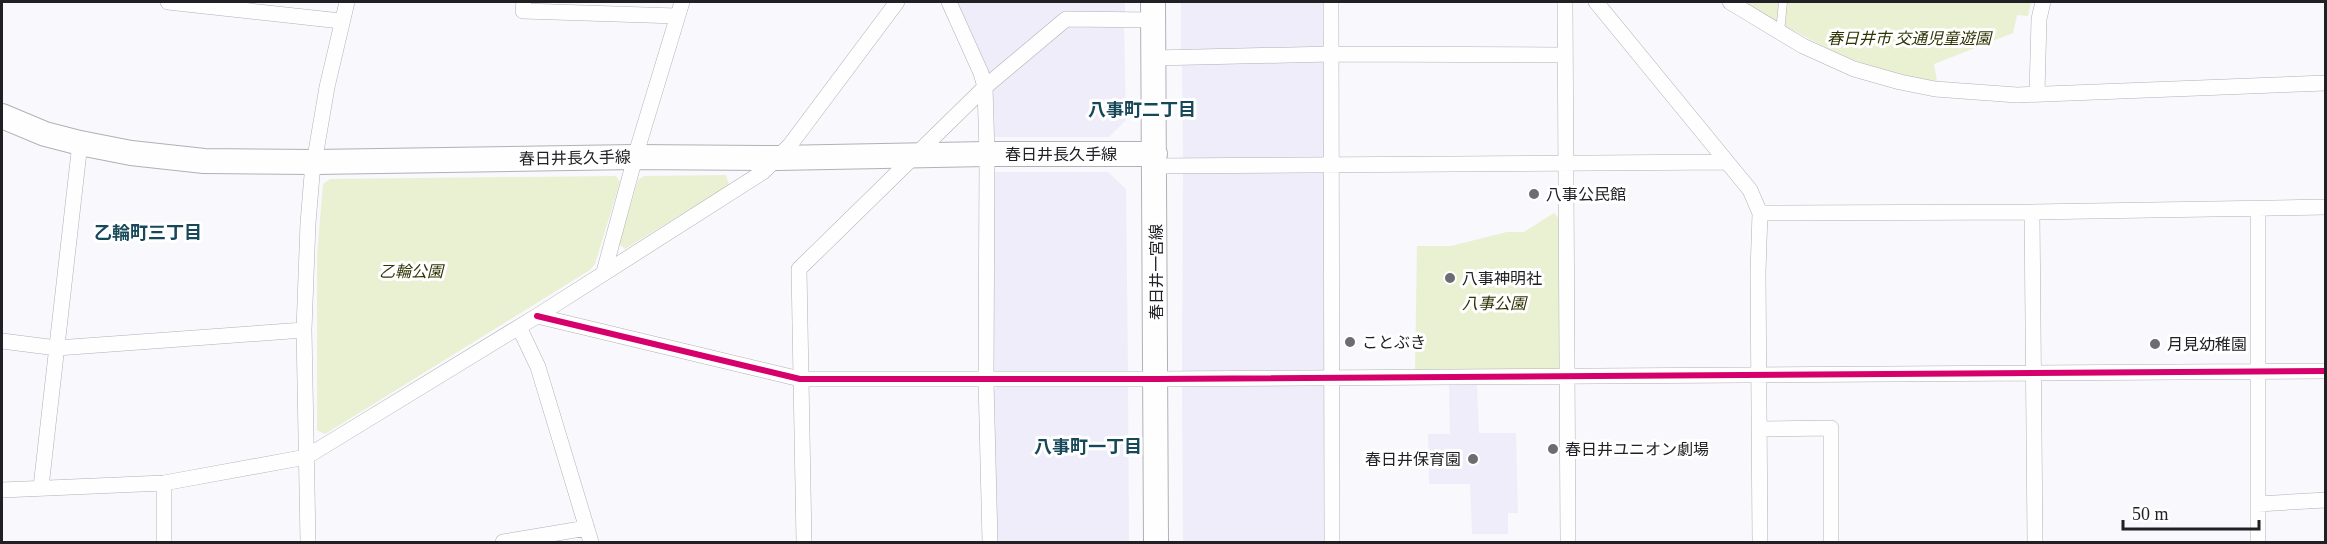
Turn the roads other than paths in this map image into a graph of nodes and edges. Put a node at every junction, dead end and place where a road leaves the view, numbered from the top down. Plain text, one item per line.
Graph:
1 (168, 2) edge
2 (347, 2) edge
3 (524, 2) edge
4 (897, 2) edge
5 (949, 2) edge
6 (1331, 2) edge
7 (1564, 2) edge
8 (1596, 2) edge
9 (1730, 2) edge
10 (1783, 2) edge
11 (2043, 2) edge
12 (680, 9) edge
13 (1154, 11) edge
14 (341, 21) junction
15 (1780, 32) junction
16 (1331, 54) junction
17 (1564, 55) junction
18 (1154, 58) junction
19 (2325, 83) edge
20 (985, 87) junction
21 (2037, 93) junction
22 (2, 117) edge
23 (80, 143) junction
24 (987, 154) junction
25 (913, 155) junction
26 (635, 157) junction
27 (777, 158) junction
28 (1155, 160) junction
29 (315, 162) junction
30 (1727, 162) junction
31 (1331, 164) junction
32 (1565, 164) junction
33 (2325, 207) edge
34 (2258, 208) junction
35 (2032, 212) junction
36 (1760, 213) junction
37 (604, 272) junction
38 (537, 316) junction
39 (519, 327) junction
40 (304, 330) junction
41 (2, 341) edge
42 (57, 348) junction
43 (2325, 371) edge
44 (2033, 372) junction
45 (2256, 372) junction
46 (1758, 374) junction
47 (1566, 376) junction
48 (1332, 378) junction
49 (800, 379) junction
50 (1157, 379) junction
51 (986, 380) junction
52 (1759, 429) junction
53 (306, 457) junction
54 (164, 483) junction
55 (41, 487) junction
56 (2, 490) edge
57 (2325, 500) edge
58 (2258, 504) junction
59 (589, 535) edge
60 (164, 543) edge
61 (308, 543) edge
62 (503, 543) edge
63 (804, 543) edge
64 (990, 543) edge
65 (1156, 543) edge
66 (1332, 543) edge
67 (1568, 543) edge
68 (1760, 543) edge
69 (1831, 543) edge
70 (2035, 543) edge
71 (2258, 543) edge

1 - 14 street
2 - 14 street
3 - 12 street
4 - 27 street
5 - 20 street
6 - 16 street
7 - 17 street
8 - 30 street
9 - 15 street
10 - 15 lane
11 - 21 street
12 - 26 street
13 - 18 main road, 春日井一宮線
13 - 20 street
14 - 29 street
15 - 21 street
16 - 17 street
16 - 18 street
16 - 31 street
17 - 32 street
18 - 28 main road, 春日井一宮線
19 - 21 street
20 - 24 street
20 - 25 street
22 - 23 main road, 春日井長久手線
23 - 29 main road, 春日井長久手線
23 - 42 street
24 - 25 main road, 春日井長久手線
24 - 28 main road, 春日井長久手線
24 - 51 street
25 - 27 main road, 春日井長久手線
25 - 49 street
26 - 27 main road, 春日井長久手線
26 - 29 main road, 春日井長久手線
26 - 37 street
27 - 37 street
28 - 31 street
28 - 50 main road, 春日井一宮線
29 - 40 street
30 - 32 street
30 - 36 street
31 - 32 street
31 - 48 street
32 - 47 street
33 - 34 street
34 - 35 street
34 - 45 street
35 - 36 street
35 - 44 street
36 - 46 street
37 - 38 street
38 - 39 street
38 - 49 street
39 - 53 street
39 - 59 street
40 - 42 street
40 - 53 street
41 - 42 street
42 - 55 street
43 - 45 street
44 - 45 street
44 - 46 street
44 - 70 street
45 - 58 street
46 - 47 street
46 - 52 street
47 - 48 street
47 - 67 street
48 - 50 street
48 - 66 street
49 - 51 street
49 - 63 street
50 - 51 street
50 - 65 main road, 春日井一宮線
51 - 64 street
52 - 68 street
52 - 69 street
53 - 54 street
53 - 61 street
54 - 55 street
54 - 60 street
55 - 56 street
57 - 58 street
58 - 71 street
59 - 62 street

